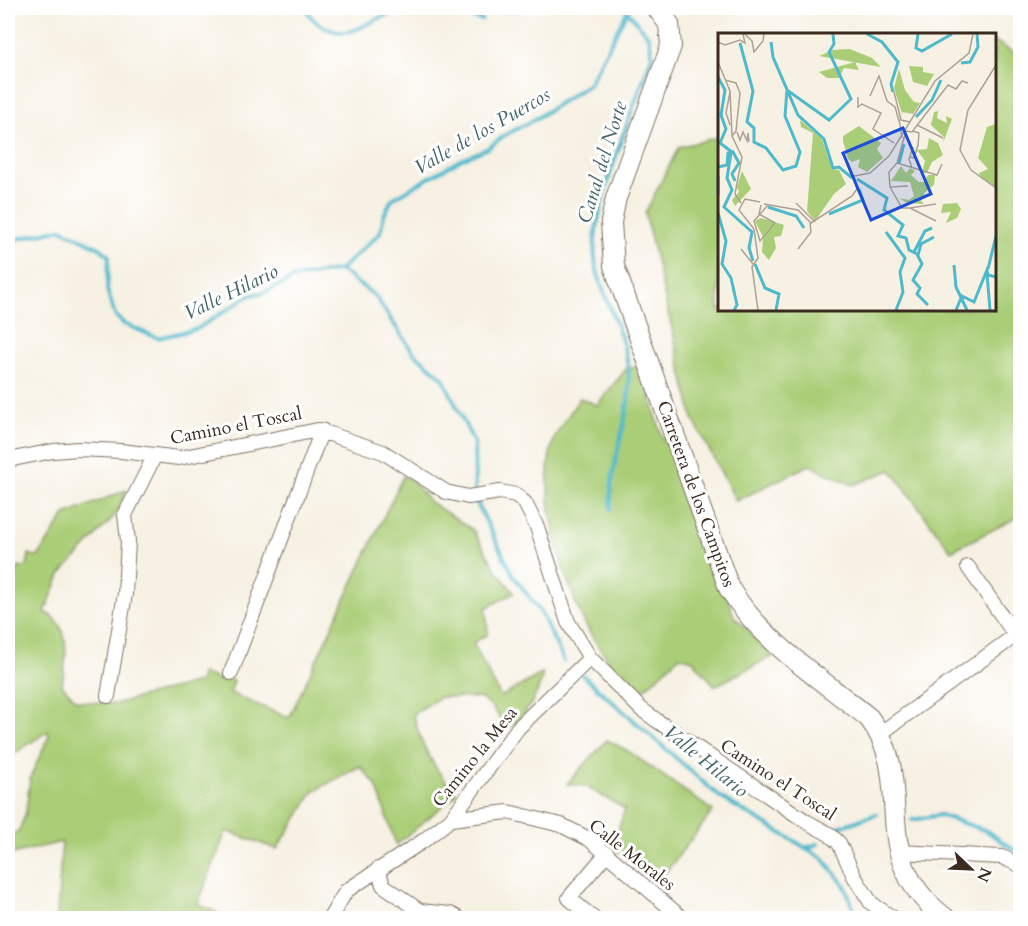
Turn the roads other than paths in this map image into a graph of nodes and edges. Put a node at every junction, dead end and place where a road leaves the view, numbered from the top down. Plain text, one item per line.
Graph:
1 (661, 13) edge
2 (322, 430) junction
3 (154, 455) junction
4 (8, 460) edge
5 (968, 567) dead end
6 (1019, 636) edge
7 (590, 657) junction
8 (231, 673) dead end
9 (108, 696) dead end
10 (881, 734) junction
11 (451, 819) junction
12 (898, 852) junction
13 (607, 853) junction
14 (1020, 865) edge
15 (378, 869) junction
16 (330, 918) edge
17 (458, 918) edge
18 (593, 918) edge
19 (682, 918) edge
20 (893, 918) edge
21 (945, 918) edge

1 - 10 main road, Carretera de los Campitos
2 - 3 street, Camino el Toscal
2 - 7 street, Camino el Toscal
2 - 8 street
3 - 4 street, Camino el Toscal
3 - 9 street
5 - 6 street
6 - 10 street
7 - 11 street, Camino la Mesa
7 - 20 street, Camino el Toscal
10 - 12 main road, Carretera de los Campitos
11 - 13 street, Calle Morales
11 - 15 street, Camino la Mesa
12 - 14 street
12 - 21 main road, Carretera de los Campitos
13 - 18 street
13 - 19 street, Calle Morales
15 - 16 street, Camino la Mesa
15 - 17 street

